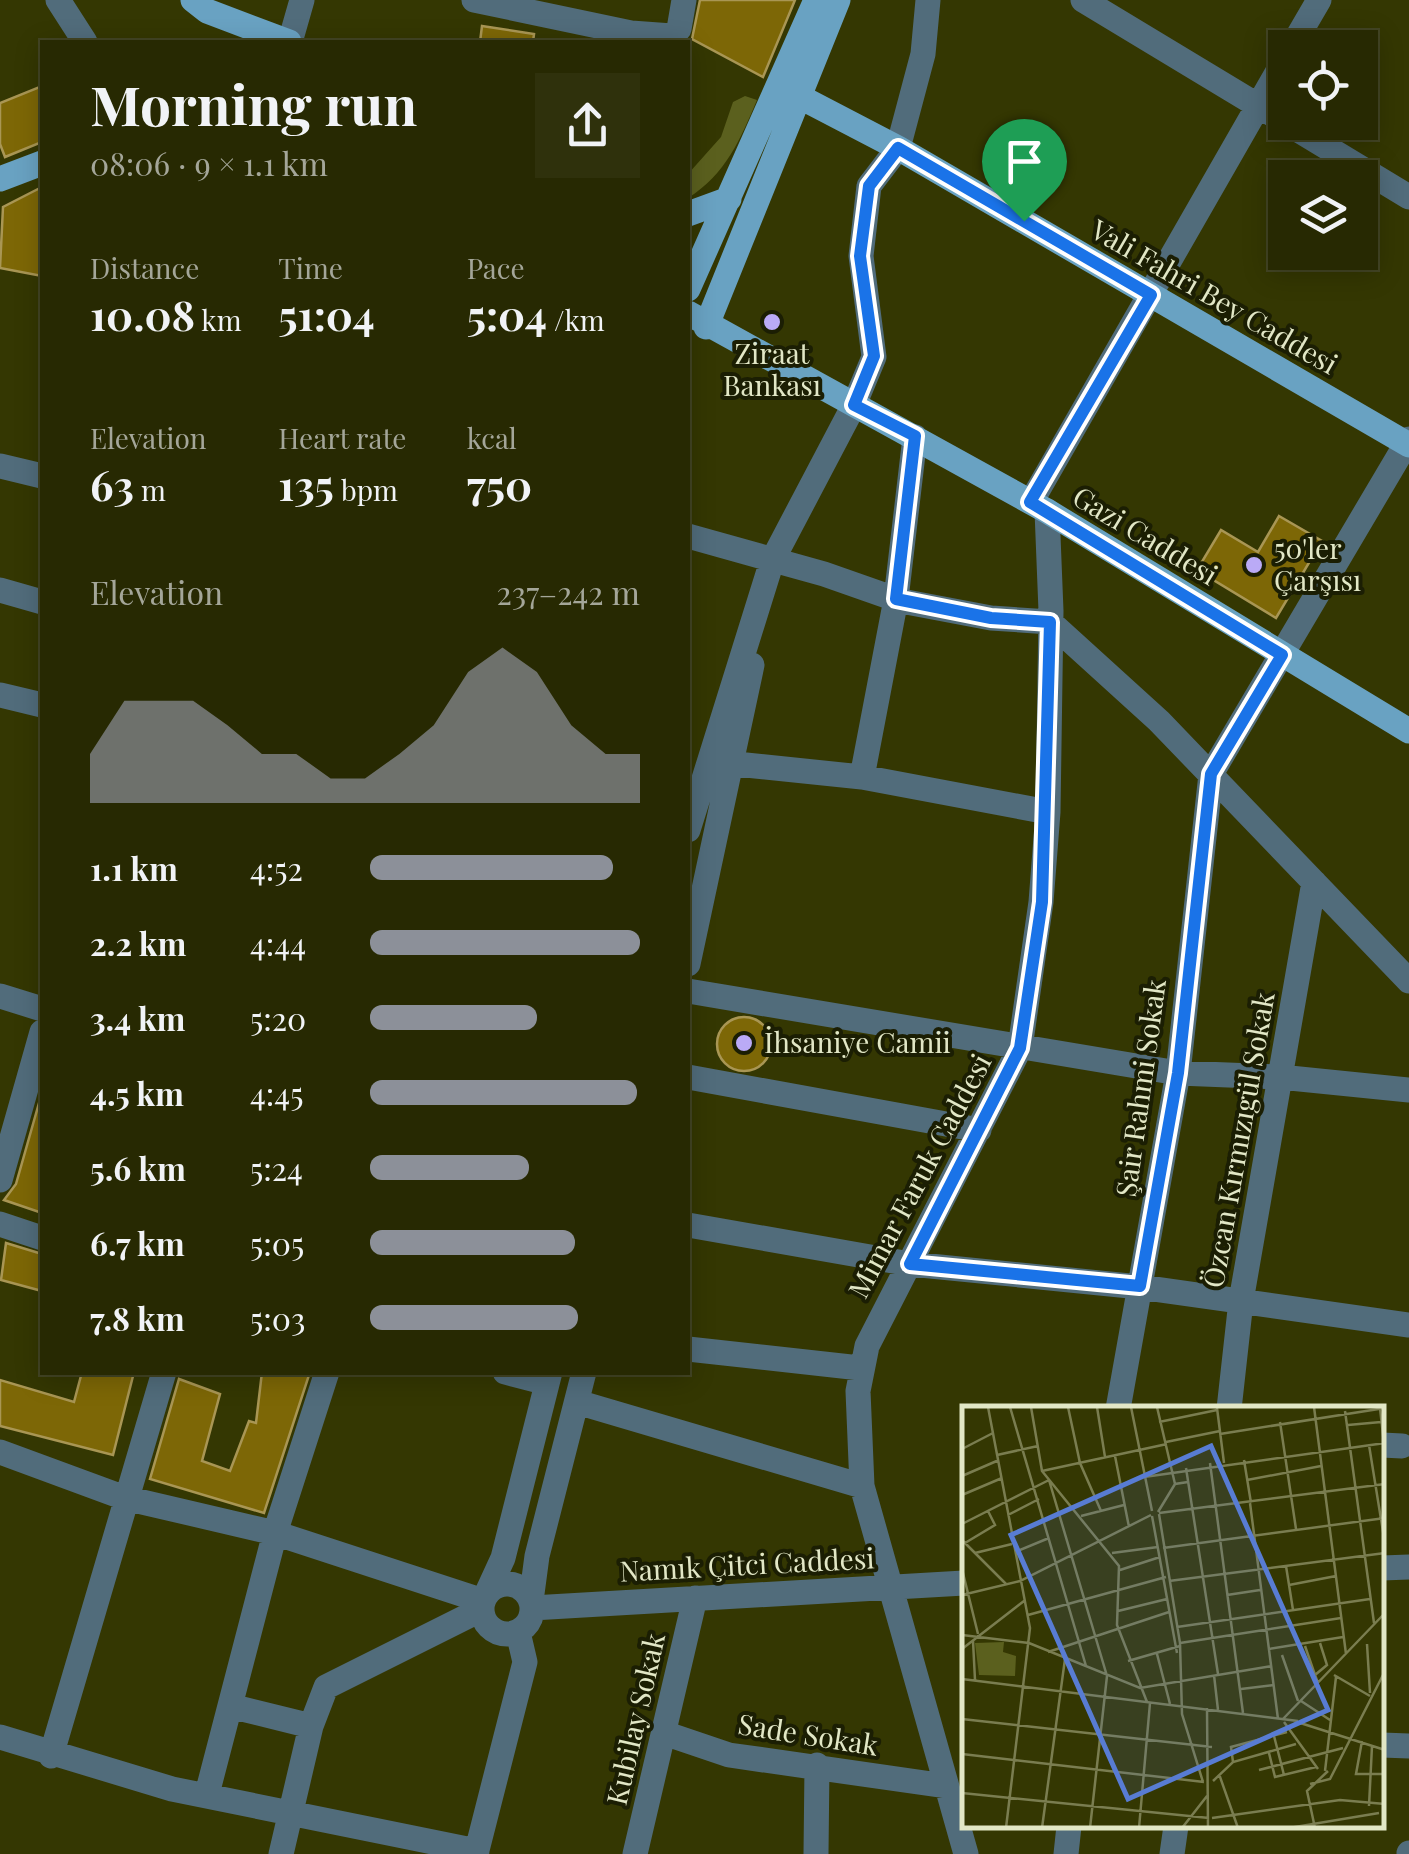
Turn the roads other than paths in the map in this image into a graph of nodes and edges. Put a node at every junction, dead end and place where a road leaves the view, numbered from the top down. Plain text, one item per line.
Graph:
1 (58, 0) edge
2 (302, 0) edge
3 (474, 0) edge
4 (684, 0) edge
5 (816, 0) edge
6 (838, 0) edge
7 (928, 0) edge
8 (1082, 0) edge
9 (1319, 0) edge
10 (200, 6) edge
11 (1302, 30) edge
12 (85, 40) edge
13 (257, 40) edge
14 (285, 40) edge
15 (291, 40) edge
16 (1268, 87) edge
17 (788, 90) junction
18 (1256, 108) junction
19 (898, 148) junction
20 (40, 164) edge
21 (0, 179) edge
22 (1409, 196) edge
23 (729, 199) junction
24 (690, 213) edge
25 (690, 284) edge
26 (1151, 295) junction
27 (697, 320) edge
28 (854, 405) junction
29 (915, 436) junction
30 (1408, 442) edge
31 (0, 466) edge
32 (40, 476) edge
33 (1039, 507) junction
34 (690, 537) edge
35 (772, 562) junction
36 (0, 590) edge
37 (896, 599) junction
38 (40, 601) edge
39 (1050, 622) junction
40 (1282, 655) junction
41 (0, 695) edge
42 (40, 705) edge
43 (1409, 732) edge
44 (733, 765) junction
45 (698, 772) edge
46 (1211, 774) junction
47 (862, 777) junction
48 (1048, 812) junction
49 (690, 818) edge
50 (1314, 882) junction
51 (690, 955) edge
52 (1409, 981) edge
53 (690, 991) edge
54 (0, 996) edge
55 (40, 1008) edge
56 (40, 1039) edge
57 (1020, 1048) junction
58 (1178, 1073) junction
59 (690, 1077) edge
60 (1280, 1077) junction
61 (1409, 1090) edge
62 (979, 1130) junction
63 (0, 1180) edge
64 (0, 1224) edge
65 (690, 1226) edge
66 (40, 1237) edge
67 (910, 1264) junction
68 (1140, 1286) junction
69 (1242, 1301) junction
70 (1409, 1325) edge
71 (690, 1349) edge
72 (860, 1368) junction
73 (163, 1375) edge
74 (326, 1375) edge
75 (583, 1375) edge
76 (549, 1378) edge
77 (577, 1402) junction
78 (1119, 1406) edge
79 (1228, 1406) edge
80 (0, 1452) edge
81 (862, 1486) junction
82 (125, 1498) junction
83 (275, 1533) junction
84 (1409, 1567) edge
85 (1384, 1568) edge
86 (962, 1583) edge
87 (894, 1587) junction
88 (695, 1598) junction
89 (483, 1602) junction
90 (532, 1604) junction
91 (518, 1632) junction
92 (230, 1706) junction
93 (310, 1726) junction
94 (664, 1733) junction
95 (0, 1737) edge
96 (1384, 1745) edge
97 (1409, 1746) edge
98 (51, 1756) junction
99 (817, 1765) junction
100 (946, 1786) junction
101 (207, 1794) junction
102 (288, 1816) junction
103 (1068, 1829) edge
104 (1176, 1829) edge
105 (476, 1853) edge
106 (281, 1854) edge
107 (635, 1854) edge
108 (816, 1854) edge
109 (966, 1854) edge
110 (1066, 1854) edge
111 (1172, 1854) edge

1 - 12 street
2 - 15 street
3 - 4 street
5 - 17 main road
6 - 17 main road
7 - 19 street
8 - 18 street
9 - 11 street
10 - 13 main road
10 - 14 main road
16 - 18 street
17 - 19 main road, Vali Fahri Bey Caddesi
17 - 23 main road
17 - 27 main road
18 - 22 street
18 - 26 street
19 - 26 main road, Vali Fahri Bey Caddesi
19 - 28 street
20 - 21 main road
23 - 24 main road
23 - 25 main road
26 - 30 main road, Vali Fahri Bey Caddesi
26 - 33 street
27 - 28 main road, Gazi Caddesi
28 - 29 main road, Gazi Caddesi
28 - 35 street
29 - 33 main road, Gazi Caddesi
29 - 37 street
30 - 40 street
31 - 32 street
33 - 39 street, Mimar Faruk Caddesi
33 - 40 main road, Gazi Caddesi
34 - 35 street
35 - 37 street
35 - 44 street
35 - 45 street
36 - 38 street
37 - 39 street
37 - 47 street
39 - 46 street
39 - 48 street, Mimar Faruk Caddesi
40 - 43 main road, Gazi Caddesi
40 - 46 street
41 - 42 street
44 - 45 street
44 - 47 street
44 - 51 street
45 - 49 street
46 - 50 street
46 - 58 street, Şair Rahmi Sokak
47 - 48 street
48 - 57 street, Mimar Faruk Caddesi
50 - 52 street
50 - 60 street, Özcan Kırmızıgül Sokak
53 - 57 street
54 - 55 street
56 - 63 street
57 - 58 street
57 - 62 street, Mimar Faruk Caddesi
58 - 60 street
58 - 68 street, Şair Rahmi Sokak
59 - 62 street
60 - 61 street
60 - 69 street, Özcan Kırmızıgül Sokak
62 - 67 street, Mimar Faruk Caddesi
64 - 66 street
65 - 67 street
67 - 68 street
67 - 72 street, Mimar Faruk Caddesi
68 - 69 street
68 - 78 street, Şair Rahmi Sokak
69 - 70 street
69 - 79 street, Özcan Kırmızıgül Sokak
71 - 72 street
72 - 81 street, Mimar Faruk Caddesi
73 - 82 street
74 - 83 street
75 - 77 street
76 - 89 street
77 - 81 street
77 - 90 street
80 - 82 street
81 - 87 street, Mimar Faruk Caddesi
82 - 83 street
82 - 98 street
83 - 89 street
83 - 92 street
84 - 85 street
86 - 87 street, Namık Çitci Caddesi
87 - 88 street, Namık Çitci Caddesi
87 - 100 street, Mimar Faruk Caddesi
88 - 90 street, Namık Çitci Caddesi
88 - 94 street, Kubilay Sokak
89 - 90 street
89 - 91 street
89 - 93 street
90 - 91 street
91 - 105 street
92 - 93 street
92 - 101 street
93 - 102 street
94 - 99 street, Sade Sokak
94 - 107 street, Kubilay Sokak
95 - 98 street
96 - 97 street
98 - 101 street
99 - 100 street, Sade Sokak
99 - 108 street
100 - 109 street, Mimar Faruk Caddesi
101 - 102 street
102 - 105 street
102 - 106 street
103 - 110 street
104 - 111 street

